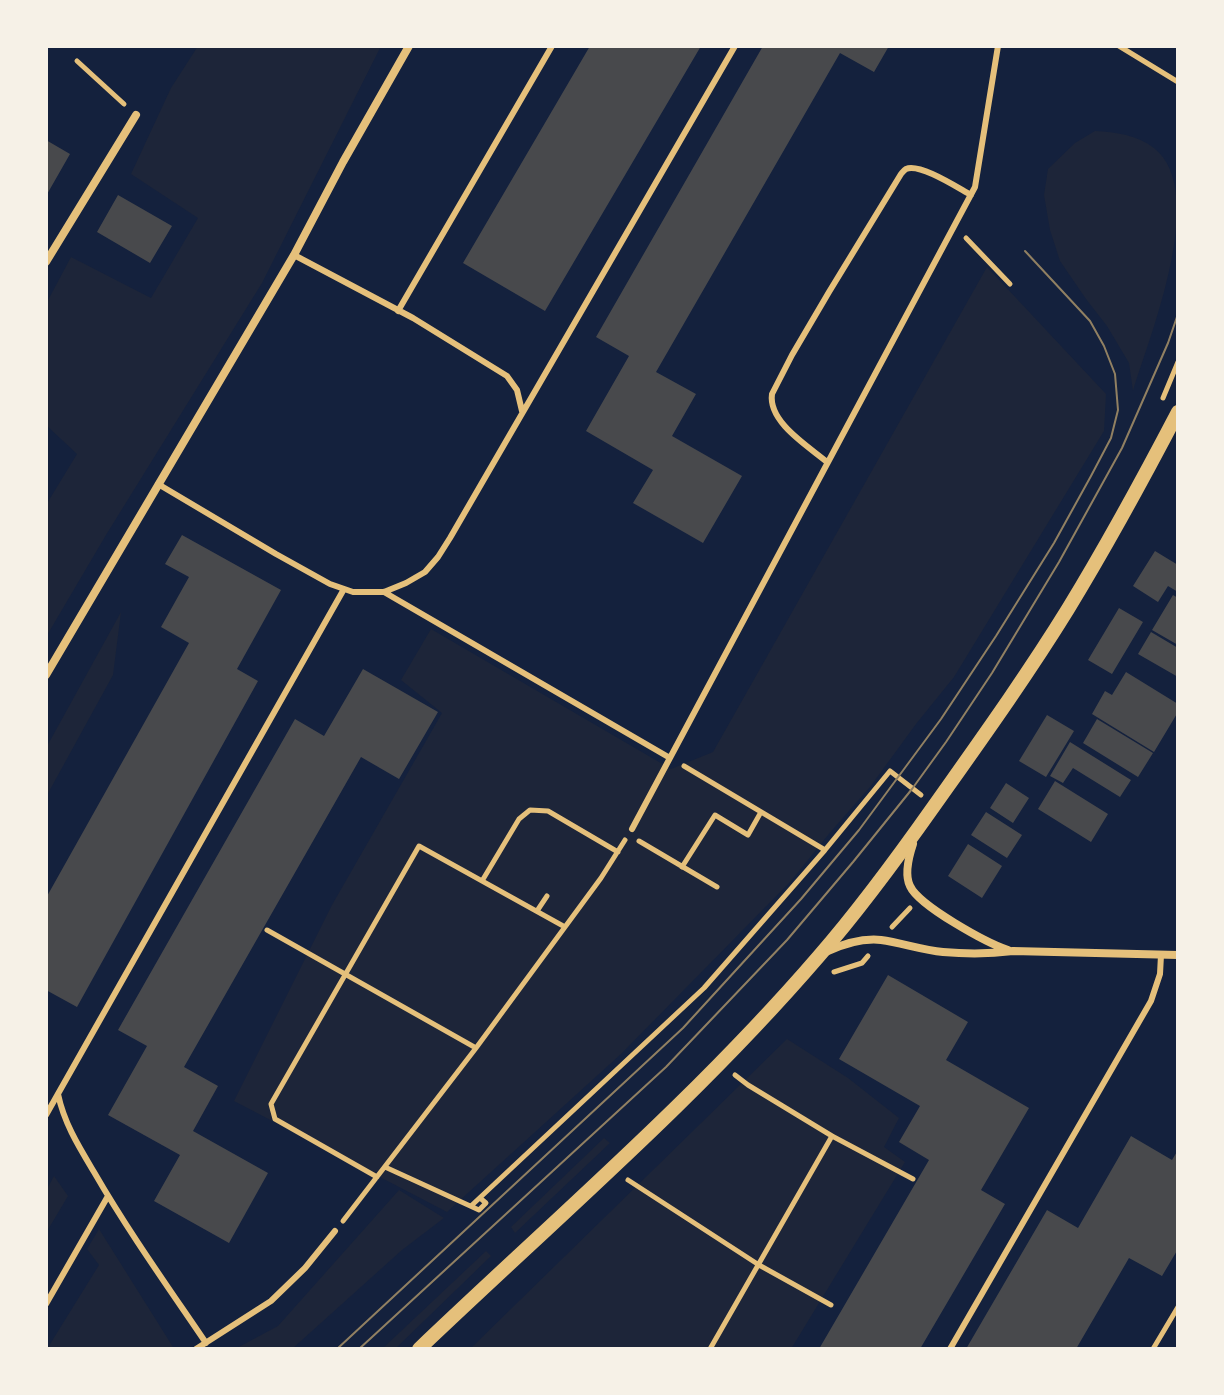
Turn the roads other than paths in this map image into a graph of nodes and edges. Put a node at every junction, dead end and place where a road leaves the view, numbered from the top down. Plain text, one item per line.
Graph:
1 (409, 46) edge
2 (552, 46) edge
3 (735, 46) edge
4 (998, 46) edge
5 (136, 115) road end
6 (971, 195) junction
7 (294, 255) junction
8 (46, 262) edge
9 (398, 311) junction
10 (522, 411) junction
11 (1178, 412) edge
12 (827, 462) junction
13 (158, 484) junction
14 (344, 589) junction
15 (384, 592) junction
16 (46, 675) edge
17 (670, 758) junction
18 (920, 826) junction
19 (632, 829) dead end
20 (1013, 951) junction
21 (822, 953) junction
22 (1161, 955) junction
23 (1178, 955) edge
24 (58, 1094) junction
25 (46, 1115) edge
26 (108, 1196) junction
27 (335, 1231) road end
28 (46, 1304) edge
29 (206, 1343) junction
30 (196, 1349) edge
31 (419, 1349) edge
32 (950, 1349) edge

1 - 7 street
2 - 9 lane
3 - 10 lane
4 - 6 lane
5 - 8 street
6 - 12 lane
6 - 12 lane
7 - 9 lane
7 - 13 street
9 - 10 lane
10 - 15 lane
11 - 18 street
12 - 17 lane
13 - 14 lane
13 - 16 street
14 - 15 lane
14 - 24 lane
15 - 17 lane
17 - 19 lane
18 - 20 street
18 - 21 street
20 - 21 street
20 - 22 street
21 - 31 street
22 - 23 street
22 - 32 lane
24 - 25 lane
24 - 26 lane
26 - 28 lane
26 - 29 lane
27 - 29 lane
29 - 30 lane

